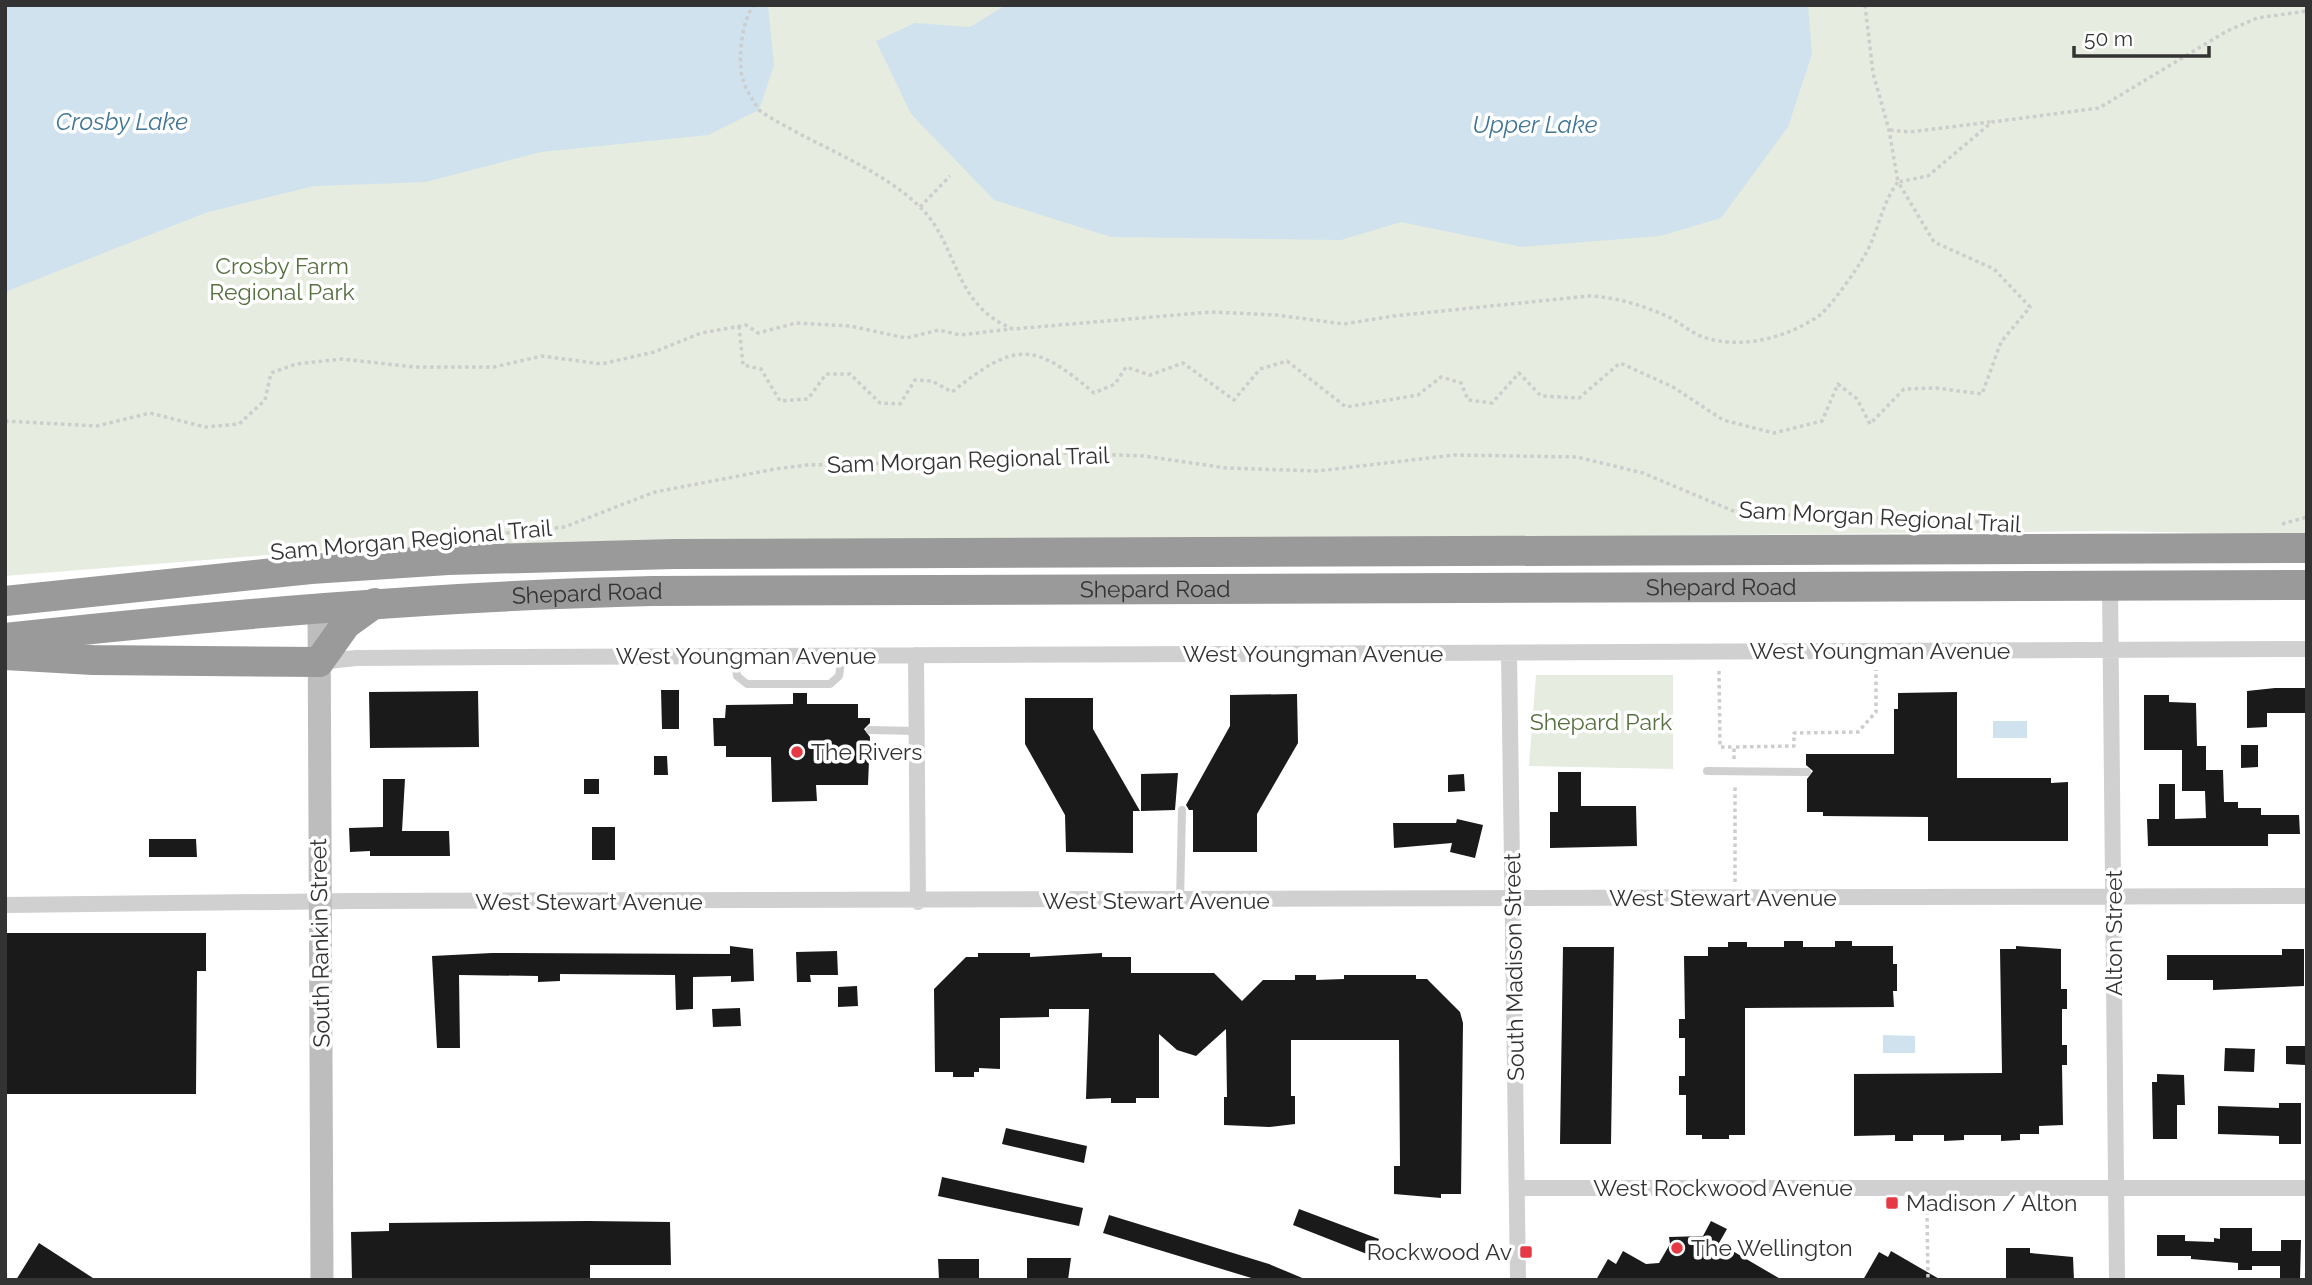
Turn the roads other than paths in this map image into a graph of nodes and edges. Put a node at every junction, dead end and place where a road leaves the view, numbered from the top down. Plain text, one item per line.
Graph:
1 (2203, 548) junction
2 (2307, 548) edge
3 (1977, 549) junction
4 (448, 560) junction
5 (170, 583) junction
6 (2109, 585) junction
7 (2307, 585) edge
8 (5, 601) edge
9 (375, 603) junction
10 (319, 607) junction
11 (5, 638) edge
12 (2307, 649) edge
13 (2111, 651) junction
14 (1509, 654) junction
15 (5, 655) edge
16 (734, 656) junction
17 (842, 656) junction
18 (916, 656) junction
19 (319, 662) junction
20 (870, 730) dead end
21 (916, 731) junction
22 (1707, 771) dead end
23 (1807, 772) dead end
24 (1182, 810) dead end
25 (2307, 896) edge
26 (2114, 897) junction
27 (1514, 900) junction
28 (1180, 901) junction
29 (918, 902) junction
30 (319, 904) junction
31 (5, 905) edge
32 (1517, 1188) junction
33 (2116, 1188) junction
34 (2307, 1188) edge
35 (322, 1280) edge
36 (1518, 1280) edge
37 (2117, 1280) edge

1 - 2 highway, Shepard Road
1 - 3 highway, Shepard Road
1 - 6 highway
3 - 4 highway, Shepard Road
3 - 6 highway
4 - 5 highway, Shepard Road
4 - 10 highway
5 - 8 highway, Shepard Road
5 - 10 highway
6 - 7 highway, Shepard Road
6 - 9 highway, Shepard Road
6 - 13 street, Alton Street
9 - 10 highway, Shepard Road
9 - 19 highway
10 - 11 highway, Shepard Road
10 - 19 street, South Rankin Street
12 - 13 street, West Youngman Avenue
13 - 14 street, West Youngman Avenue
13 - 26 street, Alton Street
14 - 18 street, West Youngman Avenue
14 - 27 street, South Madison Street
15 - 19 highway
16 - 17 street, West Youngman Avenue
16 - 17 lane
16 - 19 street, West Youngman Avenue
17 - 18 street, West Youngman Avenue
18 - 21 street
19 - 30 street, South Rankin Street
20 - 21 lane
21 - 29 street
22 - 23 lane
24 - 28 lane
25 - 26 street, West Stewart Avenue
26 - 27 street, West Stewart Avenue
26 - 33 street, Alton Street
27 - 28 street, West Stewart Avenue
27 - 32 street, South Madison Street
28 - 29 street, West Stewart Avenue
29 - 30 street, West Stewart Avenue
30 - 31 street, West Stewart Avenue
30 - 35 street, South Rankin Street
32 - 33 street, West Rockwood Avenue
32 - 36 street, South Madison Street
33 - 34 street, West Rockwood Avenue
33 - 37 street, Alton Street

